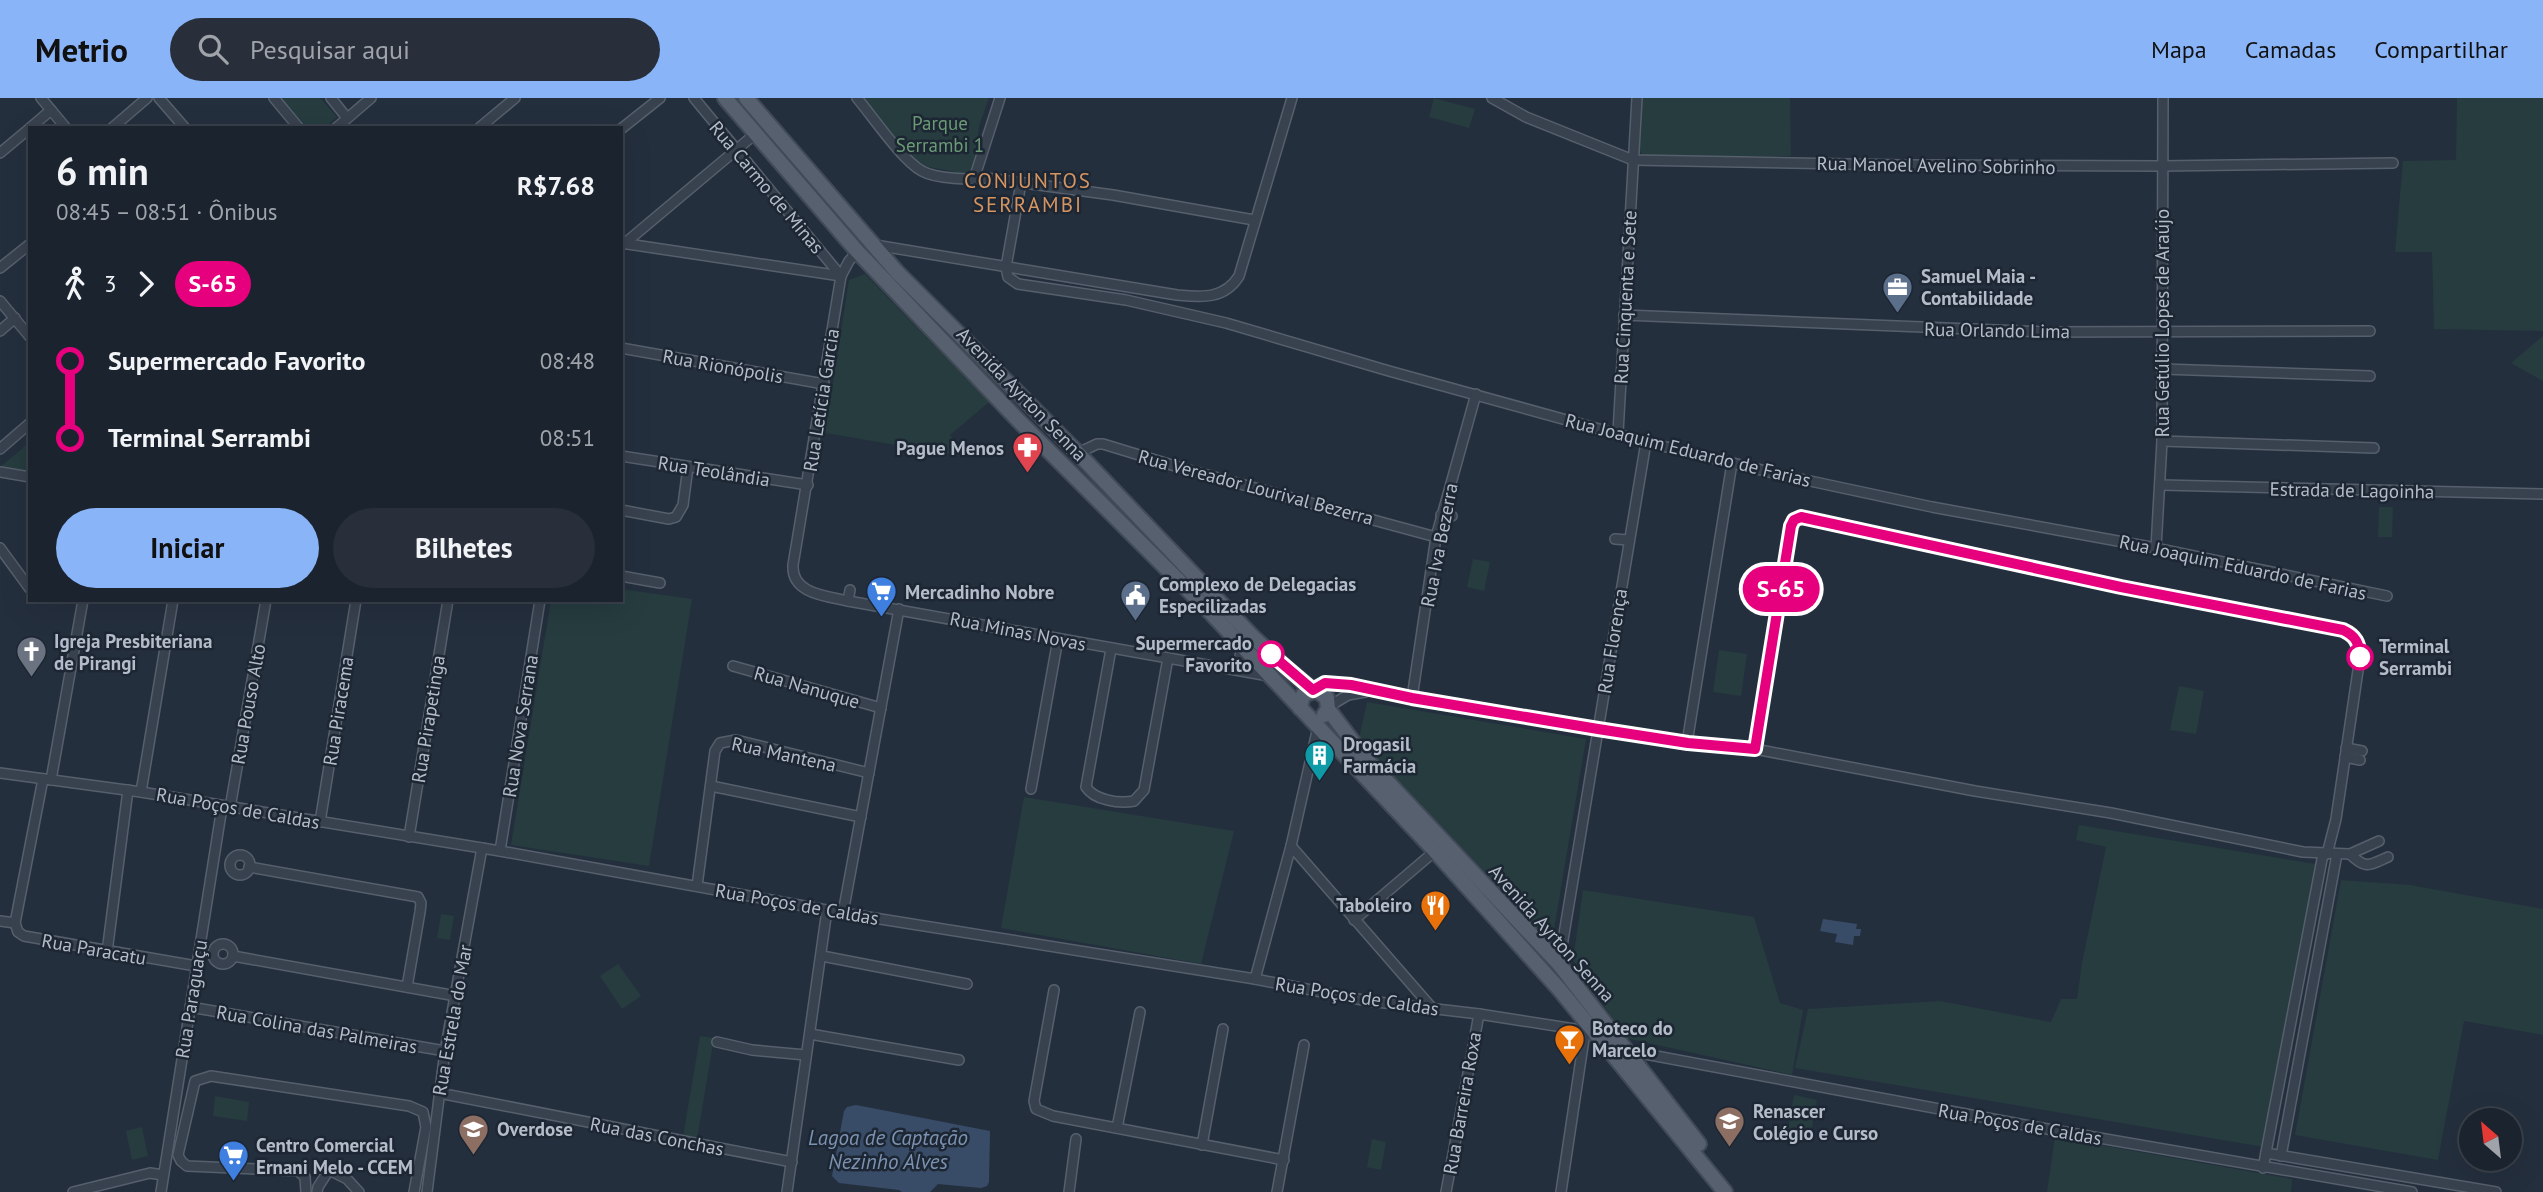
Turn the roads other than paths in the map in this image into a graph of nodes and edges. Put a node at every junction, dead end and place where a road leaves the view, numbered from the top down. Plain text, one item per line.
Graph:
1 (41, 98) edge
2 (147, 98) edge
3 (159, 98) edge
4 (274, 98) edge
5 (331, 98) edge
6 (371, 98) edge
7 (515, 98) edge
8 (660, 98) edge
9 (694, 98) edge
10 (725, 98) edge
11 (746, 98) edge
12 (857, 98) edge
13 (1000, 98) edge
14 (1292, 98) edge
15 (1492, 98) edge
16 (1637, 98) edge
17 (2163, 98) edge
18 (51, 110) junction
19 (347, 118) junction
20 (32, 126) edge
21 (64, 126) edge
22 (114, 126) edge
23 (183, 126) edge
24 (297, 126) edge
25 (338, 126) edge
26 (481, 126) edge
27 (623, 127) edge
28 (28, 130) edge
29 (755, 134) junction
30 (737, 149) junction
31 (789, 150) junction
32 (0, 153) edge
33 (1633, 160) junction
34 (778, 161) junction
35 (2393, 163) dead end
36 (2162, 166) junction
37 (974, 179) junction
38 (1021, 183) junction
39 (1254, 220) junction
40 (623, 243) edge
41 (872, 245) junction
42 (28, 246) edge
43 (857, 251) junction
44 (1006, 267) junction
45 (0, 268) edge
46 (841, 276) junction
47 (0, 301) edge
48 (1624, 315) junction
49 (15, 318) junction
50 (0, 331) edge
51 (2164, 331) junction
52 (2370, 331) dead end
53 (28, 334) edge
54 (623, 348) edge
55 (2163, 369) junction
56 (2370, 376) dead end
57 (824, 384) junction
58 (1476, 394) junction
59 (28, 426) edge
60 (1618, 433) junction
61 (2162, 441) junction
62 (1646, 442) junction
63 (2374, 448) dead end
64 (0, 449) edge
65 (1078, 453) junction
66 (623, 456) edge
67 (1732, 463) junction
68 (688, 467) junction
69 (0, 472) edge
70 (28, 477) edge
71 (808, 485) junction
72 (2161, 485) junction
73 (2543, 494) edge
74 (623, 510) edge
75 (1441, 515) junction
76 (1452, 516) dead end
77 (1437, 537) junction
78 (1615, 539) dead end
79 (1628, 540) junction
80 (0, 548) edge
81 (2156, 548) junction
82 (795, 554) joint
83 (623, 576) edge
84 (660, 583) dead end
85 (28, 586) edge
86 (850, 590) dead end
87 (2387, 596) dead end
88 (848, 601) junction
89 (83, 602) edge
90 (173, 602) edge
91 (266, 602) edge
92 (355, 602) edge
93 (448, 602) edge
94 (540, 602) edge
95 (899, 609) junction
96 (1058, 639) junction
97 (1247, 641) junction
98 (1111, 649) junction
99 (1168, 659) junction
100 (733, 666) dead end
101 (1237, 669) junction
102 (1271, 676) junction
103 (1318, 688) junction
104 (1381, 691) junction
105 (1412, 698) junction
106 (881, 708) junction
107 (1328, 708) junction
108 (1309, 717) junction
109 (1598, 729) junction
110 (1688, 743) junction
111 (1755, 749) junction
112 (2346, 753) junction
113 (2361, 756) dead end
114 (0, 772) edge
115 (869, 774) junction
116 (47, 779) junction
117 (711, 786) junction
118 (1031, 789) dead end
119 (128, 790) junction
120 (141, 792) junction
121 (226, 807) junction
122 (861, 817) junction
123 (320, 822) junction
124 (409, 837) junction
125 (2379, 841) dead end
126 (1291, 846) junction
127 (482, 848) junction
128 (500, 851) junction
129 (1435, 851) junction
130 (2325, 854) junction
131 (2337, 854) junction
132 (2350, 854) junction
133 (2388, 857) dead end
134 (249, 867) dead end
135 (697, 886) junction
136 (830, 910) junction
137 (843, 913) junction
138 (1354, 920) junction
139 (0, 921) edge
140 (15, 923) junction
141 (107, 952) junction
142 (233, 956) dead end
143 (824, 957) junction
144 (1559, 964) junction
145 (196, 966) junction
146 (1255, 979) junction
147 (967, 984) dead end
148 (407, 987) junction
149 (1054, 990) dead end
150 (456, 996) junction
151 (190, 1007) junction
152 (1432, 1009) junction
153 (1140, 1012) dead end
154 (1479, 1014) junction
155 (1223, 1028) dead end
156 (1590, 1032) junction
157 (812, 1034) junction
158 (717, 1042) dead end
159 (1304, 1045) dead end
160 (445, 1051) junction
161 (1629, 1051) junction
162 (806, 1055) junction
163 (959, 1060) dead end
164 (439, 1093) junction
165 (1117, 1128) junction
166 (1076, 1139) dead end
167 (1202, 1145) junction
168 (2266, 1153) junction
169 (2281, 1156) junction
170 (1284, 1160) junction
171 (792, 1162) junction
172 (2263, 1168) junction
173 (163, 1175) junction
174 (73, 1192) edge
175 (161, 1192) edge
176 (306, 1192) edge
177 (317, 1192) edge
178 (359, 1192) edge
179 (414, 1192) edge
180 (427, 1192) edge
181 (787, 1192) edge
182 (1069, 1192) edge
183 (1277, 1192) edge
184 (1446, 1192) edge
185 (1561, 1192) edge
186 (1726, 1192) edge
187 (1737, 1192) edge
188 (2412, 1192) edge
189 (2496, 1192) edge

1 - 18 street
2 - 22 street
3 - 23 street
4 - 24 street
5 - 19 street
6 - 19 street
7 - 26 street
8 - 27 street
9 - 30 street, Rua Carmo de Minas
10 - 29 main road, Avenida Ayrton Senna
11 - 31 main road, Avenida Ayrton Senna
12 - 37 street
13 - 37 street
14 - 39 street
15 - 33 street, Rua Manoel Avelino Sobrinho
16 - 33 street, Rua Cinquenta e Sete
17 - 36 street, Rua Getúlio Lopes de Araújo
18 - 20 street
18 - 21 street
19 - 25 street
28 - 32 street
29 - 30 street
29 - 34 main road, Avenida Ayrton Senna
30 - 40 street
30 - 46 street, Rua Carmo de Minas
31 - 34 main road
31 - 41 main road, Avenida Ayrton Senna
33 - 36 street, Rua Manoel Avelino Sobrinho
33 - 48 street, Rua Cinquenta e Sete
34 - 43 main road, Avenida Ayrton Senna
35 - 36 street, Rua Manoel Avelino Sobrinho
36 - 51 street, Rua Getúlio Lopes de Araújo
37 - 38 street
38 - 39 street
38 - 44 street
39 - 44 street, Rua Joaquim Eduardo de Farias
40 - 46 street
41 - 43 street
41 - 44 street, Rua Joaquim Eduardo de Farias
41 - 65 main road, Avenida Ayrton Senna
42 - 45 street
43 - 46 street, Rua Letícia Garcia
43 - 97 main road, Avenida Ayrton Senna
44 - 58 street, Rua Joaquim Eduardo de Farias
46 - 57 street, Rua Letícia Garcia
47 - 49 street
48 - 51 street, Rua Orlando Lima
48 - 60 street, Rua Cinquenta e Sete
49 - 50 street
49 - 53 street
51 - 52 street, Rua Orlando Lima
51 - 55 street, Rua Getúlio Lopes de Araújo
54 - 57 street, Rua Rionópolis
55 - 56 street
55 - 61 street, Rua Getúlio Lopes de Araújo
57 - 71 street, Rua Letícia Garcia
58 - 60 street, Rua Joaquim Eduardo de Farias
58 - 75 street, Rua Iva Bezerra
59 - 64 street
60 - 62 street, Rua Joaquim Eduardo de Farias
61 - 63 street
61 - 72 street, Rua Getúlio Lopes de Araújo
62 - 67 street, Rua Joaquim Eduardo de Farias
62 - 79 street, Rua Florença
65 - 77 street, Rua Vereador Lourival Bezerra
65 - 97 main road, Avenida Ayrton Senna
66 - 68 street, Rua Teolândia
67 - 81 street, Rua Joaquim Eduardo de Farias
67 - 110 street
68 - 71 street, Rua Teolândia
68 - 74 street
69 - 70 street
71 - 82 street, Rua Letícia Garcia
72 - 73 street, Estrada de Lagoinha
72 - 81 street, Rua Getúlio Lopes de Araújo
75 - 76 street
75 - 77 street, Rua Iva Bezerra
77 - 105 street, Rua Iva Bezerra
78 - 79 street
79 - 109 street, Rua Florença
80 - 85 street
81 - 87 street, Rua Joaquim Eduardo de Farias
82 - 88 street, Rua Minas Novas
83 - 84 street
86 - 88 street
88 - 95 street, Rua Minas Novas
89 - 116 street
90 - 120 street
91 - 121 street, Rua Pouso Alto
92 - 123 street, Rua Piracema
93 - 124 street, Rua Pirapetinga
94 - 128 street, Rua Nova Serrana
95 - 96 street, Rua Minas Novas
95 - 106 street
96 - 98 street, Rua Minas Novas
96 - 118 street
97 - 101 street
97 - 102 main road, Avenida Ayrton Senna
97 - 103 main road, Avenida Ayrton Senna
98 - 99 street, Rua Minas Novas
98 - 99 street
99 - 101 street, Rua Minas Novas
100 - 106 street, Rua Nanuque
101 - 102 street, Rua Minas Novas
102 - 108 main road, Avenida Ayrton Senna
103 - 104 street
103 - 107 main road
103 - 108 main road
104 - 105 street
104 - 107 street
105 - 109 street
106 - 115 street
107 - 108 main road
107 - 144 main road, Avenida Ayrton Senna
108 - 126 street
108 - 129 main road, Avenida Ayrton Senna
109 - 110 street
109 - 144 street, Rua Florença
110 - 111 street
111 - 112 street
111 - 130 street
112 - 113 street
112 - 130 street
114 - 116 street, Rua Poços de Caldas
115 - 117 street, Rua Mantena
115 - 122 street
116 - 119 street, Rua Poços de Caldas
116 - 140 street
117 - 122 street
117 - 135 street, Rua Mantena
119 - 120 street, Rua Poços de Caldas
119 - 141 street
120 - 121 street, Rua Poços de Caldas
121 - 123 street, Rua Poços de Caldas
121 - 145 street, Rua Paraguaçu
122 - 137 street
123 - 124 street, Rua Poços de Caldas
124 - 127 street, Rua Poços de Caldas
125 - 132 street
126 - 138 street
126 - 146 street
127 - 128 street, Rua Poços de Caldas
127 - 150 street, Rua Estrela do Mar
128 - 135 street, Rua Poços de Caldas
129 - 138 street
129 - 156 main road, Avenida Ayrton Senna
130 - 131 street
130 - 168 street
131 - 132 street
131 - 169 street
132 - 133 street
134 - 148 street
135 - 136 street, Rua Poços de Caldas
136 - 137 street, Rua Poços de Caldas
136 - 143 street
137 - 146 street, Rua Poços de Caldas
138 - 152 street
139 - 140 street, Rua Paracatu
140 - 141 street, Rua Paracatu
141 - 145 street, Rua Paracatu
142 - 148 street
143 - 147 street
143 - 157 street
144 - 161 main road, Avenida Ayrton Senna
145 - 151 street, Rua Paraguaçu
146 - 152 street, Rua Poços de Caldas
148 - 150 street
149 - 165 street
150 - 160 street, Rua Estrela do Mar
151 - 160 street, Rua Colina das Palmeiras
151 - 173 street, Rua Paraguaçu
152 - 154 street, Rua Poços de Caldas
153 - 165 street
154 - 156 street, Rua Poços de Caldas
154 - 184 street, Rua Barreira Roxa
155 - 167 street
156 - 185 street
156 - 186 main road, Avenida Ayrton Senna
157 - 162 street
157 - 163 street
158 - 162 street
159 - 170 street
160 - 164 street, Rua Estrela do Mar
161 - 172 street, Rua Poços de Caldas
161 - 187 main road, Avenida Ayrton Senna
162 - 171 street
164 - 171 street, Rua das Conchas
164 - 180 street, Rua Estrela do Mar
165 - 167 street
166 - 182 street
167 - 170 street
168 - 169 street
168 - 172 street
169 - 189 street
170 - 183 street
171 - 181 street
172 - 188 street, Rua Poços de Caldas
173 - 174 street
173 - 175 street, Rua Paraguaçu
176 - 179 street
177 - 178 street

